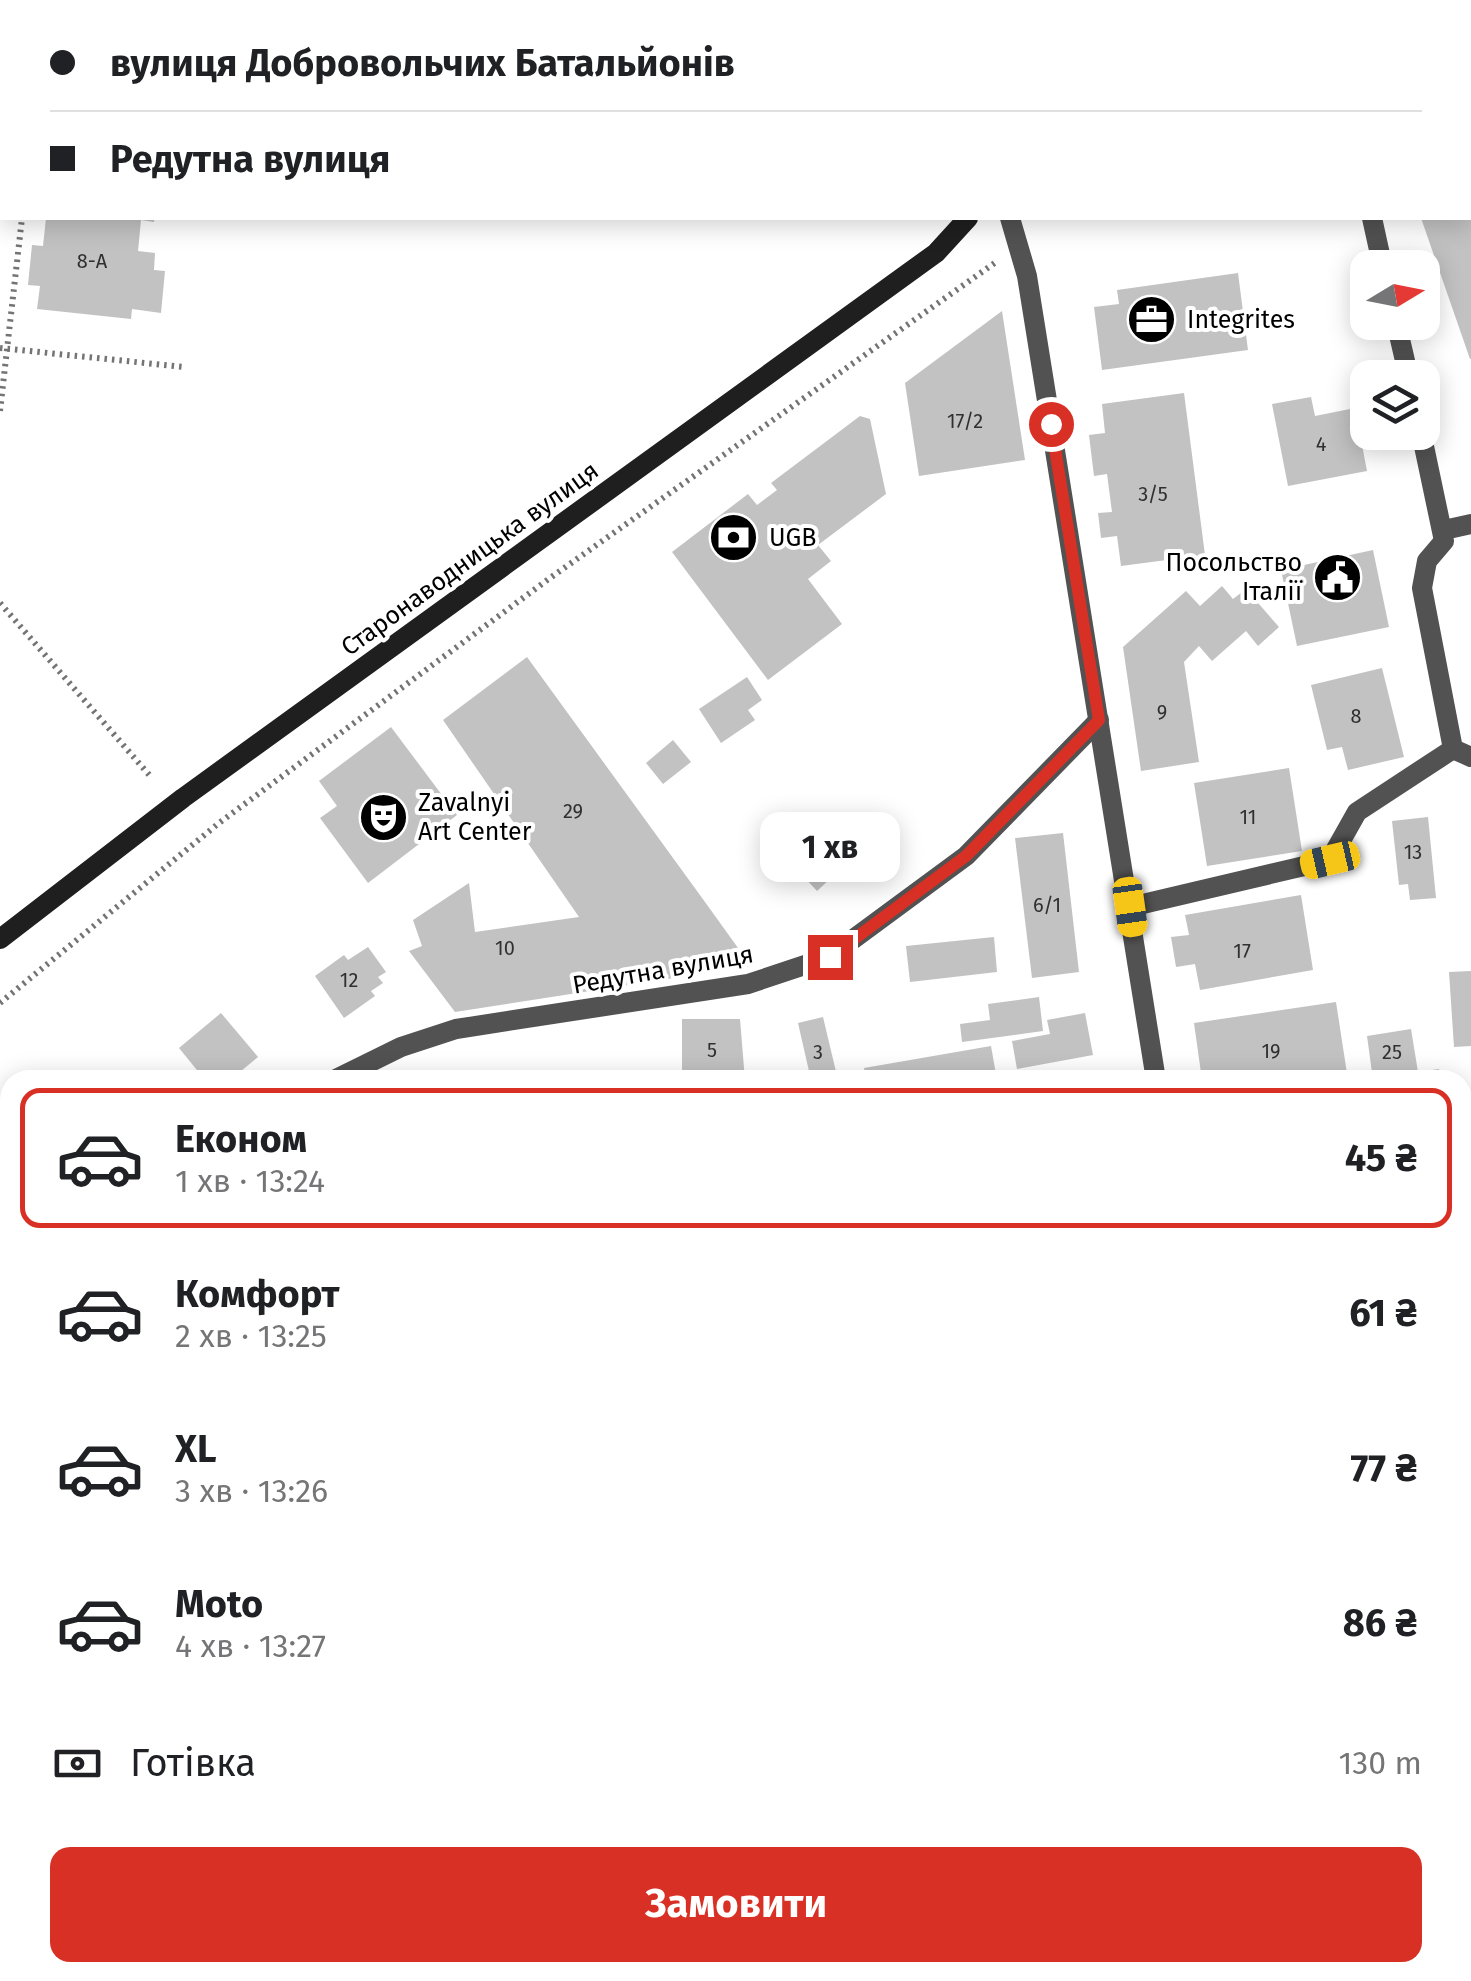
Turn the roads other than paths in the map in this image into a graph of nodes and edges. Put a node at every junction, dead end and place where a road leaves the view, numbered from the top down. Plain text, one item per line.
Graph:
1 (966, 220) edge
2 (1011, 220) edge
3 (1372, 220) edge
4 (1379, 250) edge
5 (1425, 450) edge
6 (1471, 524) edge
7 (1444, 536) junction
8 (1471, 536) edge
9 (1099, 720) junction
10 (1462, 753) edge
11 (1130, 907) junction
12 (0, 940) edge
13 (354, 1070) edge
14 (1154, 1070) edge

1 - 12 main road, Старонаводницька вулиця
2 - 9 street
3 - 4 street
5 - 7 street
6 - 7 street
7 - 8 street
7 - 10 street
9 - 11 street
9 - 13 street, Редутна вулиця
10 - 11 street
11 - 14 street

